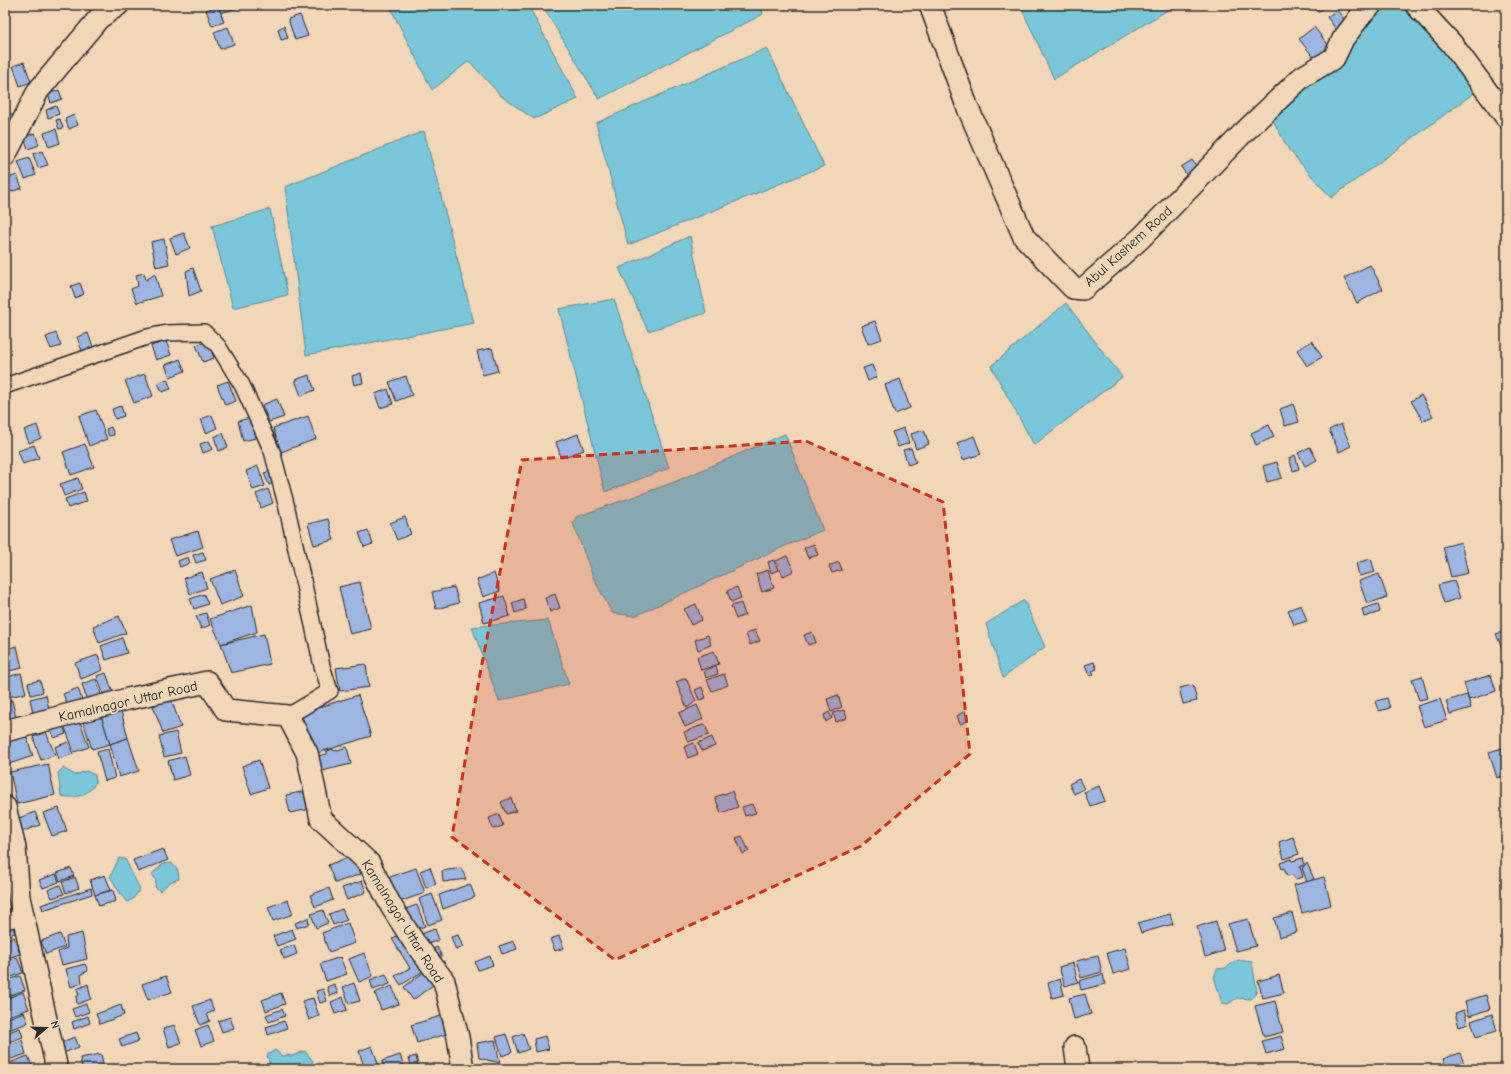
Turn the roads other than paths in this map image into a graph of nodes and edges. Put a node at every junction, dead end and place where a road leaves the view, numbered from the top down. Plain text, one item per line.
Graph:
1 (118, 5) edge
2 (930, 5) edge
3 (1371, 5) edge
4 (1416, 5) edge
5 (1506, 117) edge
6 (5, 156) edge
7 (5, 386) edge
8 (288, 716) junction
9 (5, 732) edge
10 (5, 807) edge
11 (14, 919) edge
12 (1075, 1047) dead end
13 (57, 1069) edge
14 (463, 1069) edge
15 (1078, 1069) edge

1 - 6 street
2 - 3 street, Abul Kashem Road
4 - 5 street
7 - 8 street
8 - 9 street, Kamalnagor Uttar Road
8 - 14 street, Kamalnagor Uttar Road
10 - 11 street
11 - 13 street
12 - 15 street

